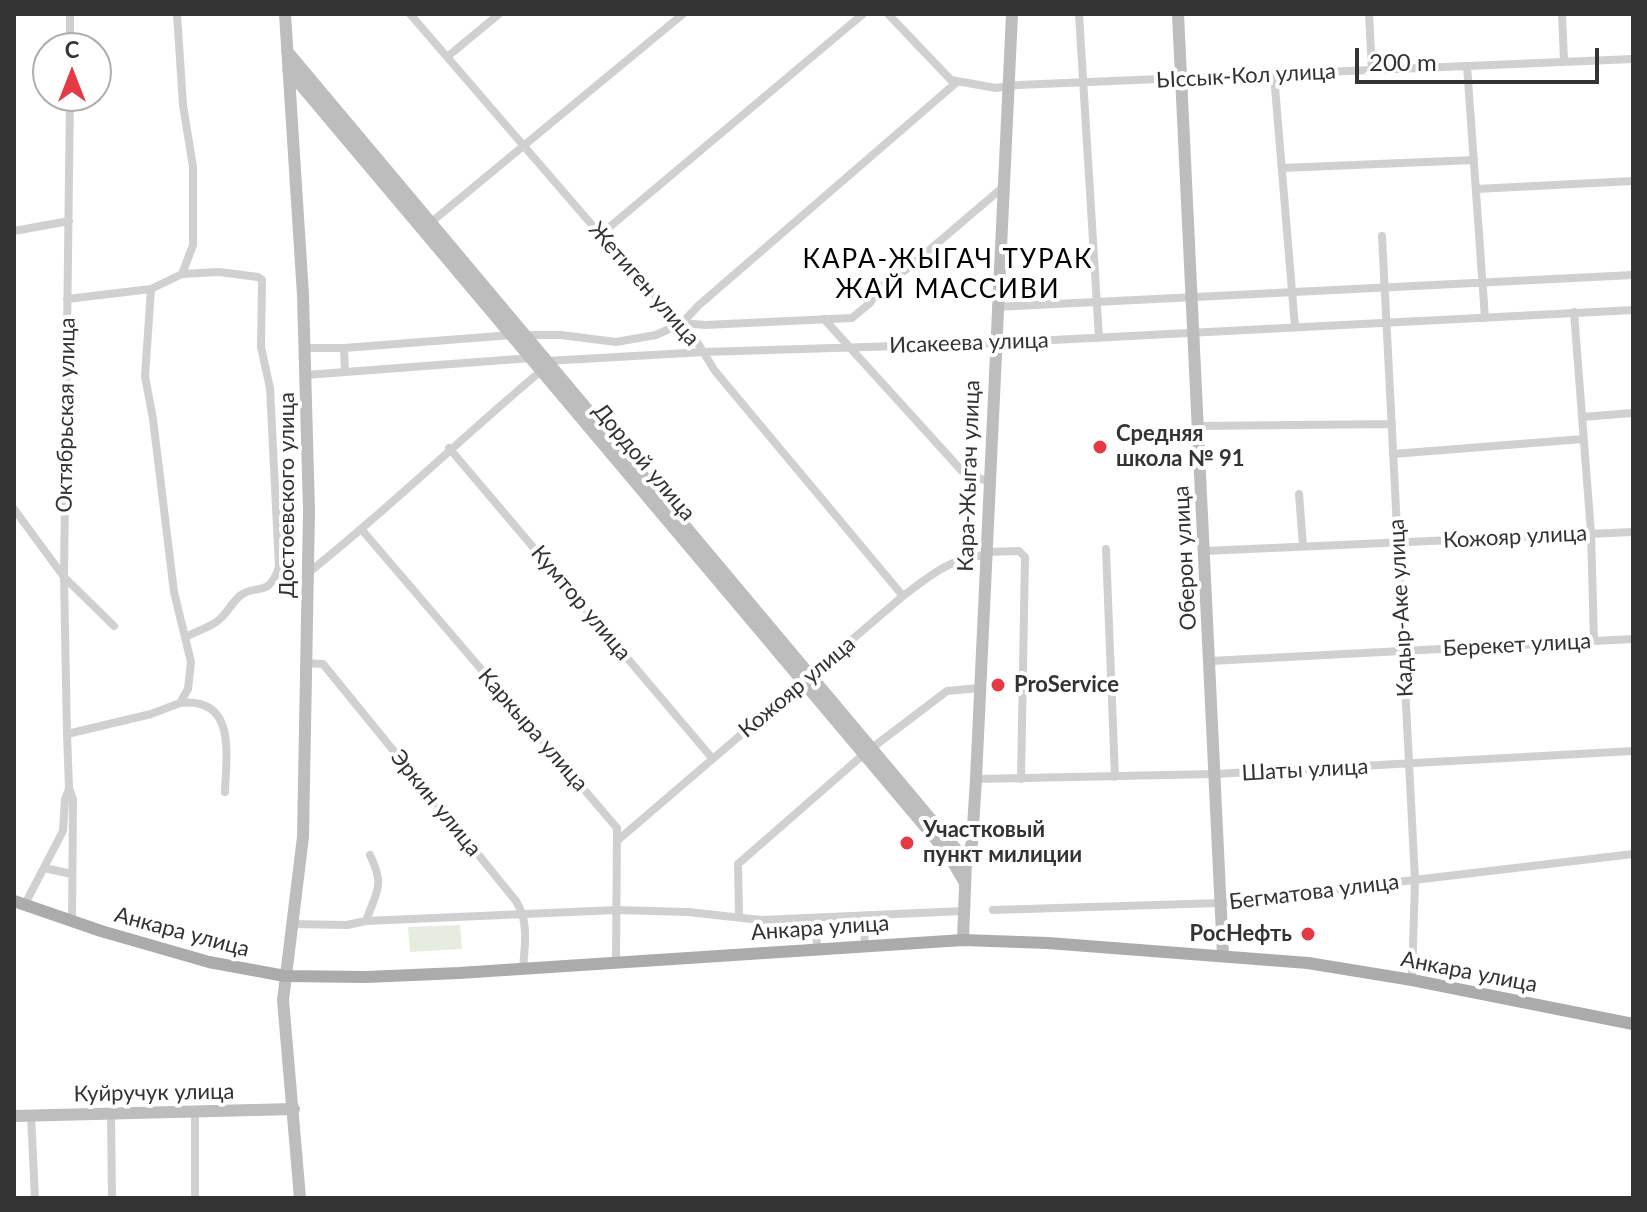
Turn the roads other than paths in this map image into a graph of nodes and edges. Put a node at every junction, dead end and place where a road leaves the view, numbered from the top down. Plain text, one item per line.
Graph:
1 (177, 14) edge
2 (285, 14) edge
3 (410, 14) edge
4 (499, 14) edge
5 (683, 14) edge
6 (863, 14) edge
7 (888, 14) edge
8 (1012, 14) edge
9 (1079, 14) edge
10 (1178, 14) edge
11 (1369, 14) edge
12 (1562, 14) edge
13 (287, 51) junction
14 (447, 57) junction
15 (1633, 59) edge
16 (1564, 60) junction
17 (1467, 66) junction
18 (288, 70) junction
19 (304, 70) junction
20 (1372, 70) junction
21 (1274, 75) junction
22 (1180, 79) junction
23 (957, 82) junction
24 (1082, 83) junction
25 (1007, 87) junction
26 (307, 92) junction
27 (290, 100) junction
28 (70, 112) edge
29 (524, 145) junction
30 (1474, 160) junction
31 (1282, 168) junction
32 (1633, 181) edge
33 (1002, 188) junction
34 (1476, 189) junction
35 (69, 221) junction
36 (427, 226) junction
37 (14, 231) edge
38 (600, 235) junction
39 (1382, 236) dead end
40 (182, 274) junction
41 (1633, 275) edge
42 (1483, 283) junction
43 (1383, 288) junction
44 (151, 289) junction
45 (1292, 294) junction
46 (67, 299) junction
47 (1191, 299) junction
48 (1096, 302) junction
49 (996, 307) junction
50 (1633, 310) edge
51 (1574, 312) junction
52 (1485, 318) junction
53 (824, 319) junction
54 (1386, 322) junction
55 (682, 323) junction
56 (1295, 327) junction
57 (1193, 334) junction
58 (511, 335) junction
59 (526, 335) junction
60 (1099, 338) junction
61 (995, 343) junction
62 (851, 347) junction
63 (305, 348) junction
64 (344, 348) junction
65 (704, 352) junction
66 (531, 358) junction
67 (544, 366) junction
68 (345, 372) junction
69 (306, 375) junction
70 (1633, 413) edge
71 (1582, 417) junction
72 (1392, 424) junction
73 (1198, 426) junction
74 (1583, 439) junction
75 (449, 448) junction
76 (1393, 454) junction
77 (989, 482) junction
78 (1299, 494) dead end
79 (14, 509) edge
80 (362, 530) junction
81 (1633, 532) edge
82 (1591, 533) junction
83 (1397, 542) junction
84 (1303, 546) junction
85 (1106, 549) dead end
86 (1204, 551) junction
87 (986, 554) junction
88 (308, 573) junction
89 (64, 577) junction
90 (903, 596) junction
91 (114, 626) dead end
92 (186, 637) junction
93 (1633, 639) edge
94 (1594, 641) junction
95 (1404, 651) junction
96 (1210, 661) junction
97 (306, 663) junction
98 (807, 678) junction
99 (980, 688) junction
100 (180, 703) junction
101 (67, 734) junction
102 (868, 750) junction
103 (1633, 751) edge
104 (712, 758) junction
105 (1408, 765) junction
106 (1215, 774) junction
107 (1115, 777) junction
108 (976, 779) junction
109 (1021, 779) junction
110 (69, 788) junction
111 (225, 792) dead end
112 (618, 840) junction
113 (964, 853) junction
114 (1633, 854) edge
115 (370, 855) dead end
116 (44, 868) junction
117 (72, 874) junction
118 (1415, 880) junction
119 (965, 883) junction
120 (20, 903) edge
121 (1220, 903) junction
122 (616, 910) junction
123 (993, 910) dead end
124 (964, 911) junction
125 (524, 913) junction
126 (739, 916) junction
127 (863, 916) junction
128 (816, 918) junction
129 (72, 920) junction
130 (366, 921) junction
131 (292, 924) junction
132 (963, 940) junction
133 (865, 945) junction
134 (817, 948) junction
135 (1223, 955) junction
136 (616, 961) junction
137 (523, 968) junction
138 (285, 976) junction
139 (1412, 980) junction
140 (1633, 1024) edge
141 (294, 1109) junction
142 (111, 1113) junction
143 (195, 1113) junction
144 (31, 1115) junction
145 (14, 1116) edge
146 (35, 1198) edge
147 (112, 1198) edge
148 (195, 1198) edge
149 (300, 1198) edge

1 - 40 street
2 - 13 street, Достоевского улица
3 - 14 street, Жетиген улица
4 - 14 street
5 - 29 street
6 - 38 street
7 - 23 street
8 - 25 street, Кара-Жыгач улица
9 - 24 street
10 - 22 street, Оберон улица
11 - 20 street
12 - 16 street
13 - 18 street, Достоевского улица
13 - 19 street, Дордой улица
14 - 29 street, Жетиген улица
15 - 16 street, Ыссык-Кол улица
16 - 17 street, Ыссык-Кол улица
17 - 20 street, Ыссык-Кол улица
17 - 30 street
18 - 19 street
18 - 26 street, Дордой улица
18 - 27 street, Достоевского улица
19 - 36 street, Дордой улица
20 - 21 street, Ыссык-Кол улица
21 - 22 street, Ыссык-Кол улица
21 - 31 street
22 - 24 street, Ыссык-Кол улица
22 - 47 street, Оберон улица
23 - 25 street, Ыссык-Кол улица
23 - 55 street
24 - 25 street, Ыссык-Кол улица
24 - 48 street
25 - 33 street, Кара-Жыгач улица
26 - 27 street
26 - 36 street, Дордой улица
27 - 63 street, Достоевского улица
28 - 35 street, Октябрьская улица
29 - 36 street
29 - 38 street, Жетиген улица
30 - 31 street
30 - 34 street
31 - 45 street
32 - 34 street
33 - 49 street, Кара-Жыгач улица
33 - 53 street
34 - 42 street
35 - 37 street
35 - 46 street, Октябрьская улица
36 - 58 street, Дордой улица
36 - 59 street, Дордой улица
38 - 55 street, Жетиген улица
39 - 43 street, Кадыр-Аке улица
40 - 44 street
40 - 92 street
41 - 42 street, Исакеева улица
42 - 43 street, Исакеева улица
42 - 52 street
43 - 45 street, Исакеева улица
43 - 54 street, Кадыр-Аке улица
44 - 46 street
44 - 92 street
45 - 47 street, Исакеева улица
45 - 56 street
46 - 89 street, Октябрьская улица
47 - 48 street, Исакеева улица
47 - 57 street, Оберон улица
48 - 49 street, Исакеева улица
48 - 60 street
49 - 61 street, Кара-Жыгач улица
50 - 51 street, Исакеева улица
51 - 52 street, Исакеева улица
51 - 71 street
52 - 54 street, Исакеева улица
53 - 55 street
53 - 62 street
54 - 56 street, Исакеева улица
54 - 72 street, Кадыр-Аке улица
55 - 59 street
55 - 65 street, Жетиген улица
56 - 57 street, Исакеева улица
57 - 60 street, Исакеева улица
57 - 73 street, Оберон улица
58 - 59 street
58 - 64 street
58 - 66 street, Дордой улица
59 - 67 street, Дордой улица
60 - 61 street, Исакеева улица
61 - 62 street, Исакеева улица
61 - 77 street, Кара-Жыгач улица
62 - 65 street, Исакеева улица
62 - 77 street
63 - 64 street
63 - 69 street, Достоевского улица
64 - 68 street
65 - 67 street, Исакеева улица
65 - 90 street, Жетиген улица
66 - 67 street, Дордой улица
66 - 68 street
67 - 75 street
67 - 98 street, Дордой улица
68 - 69 street
69 - 88 street, Достоевского улица
70 - 71 street
71 - 74 street
72 - 73 street
72 - 76 street, Кадыр-Аке улица
73 - 86 street, Оберон улица
74 - 76 street
74 - 82 street
75 - 80 street
75 - 104 street, Кумтор улица
76 - 83 street, Кадыр-Аке улица
77 - 87 street, Кара-Жыгач улица
78 - 84 street
79 - 89 street
80 - 88 street
80 - 112 street, Каркыра улица
81 - 82 street, Кожояр улица
82 - 83 street, Кожояр улица
82 - 94 street
83 - 84 street, Кожояр улица
83 - 95 street, Кадыр-Аке улица
84 - 86 street, Кожояр улица
85 - 107 street
86 - 96 street, Оберон улица
87 - 90 street, Кожояр улица
87 - 99 street, Кара-Жыгач улица
87 - 109 street
88 - 97 street, Достоевского улица
89 - 91 street
89 - 101 street, Октябрьская улица
90 - 98 street, Кожояр улица
92 - 100 street
93 - 94 street, Берекет улица
94 - 95 street, Берекет улица
95 - 96 street, Берекет улица
95 - 105 street, Кадыр-Аке улица
96 - 106 street, Оберон улица
97 - 125 street, Эркин улица
97 - 131 street, Достоевского улица
98 - 102 street, Дордой улица
98 - 104 street, Кожояр улица
99 - 102 street
99 - 108 street, Кара-Жыгач улица
100 - 101 street
100 - 111 street
101 - 110 street, Октябрьская улица
102 - 113 street, Дордой улица
102 - 119 street, Дордой улица
102 - 126 street
103 - 105 street, Шаты улица
104 - 112 street, Кожояр улица
105 - 106 street, Шаты улица
105 - 118 street, Кадыр-Аке улица
106 - 107 street, Шаты улица
106 - 121 street, Оберон улица
107 - 109 street, Шаты улица
108 - 109 street, Шаты улица
108 - 113 street, Кара-Жыгач улица
110 - 116 street, Октябрьская улица
110 - 117 street, Октябрьская улица
112 - 122 street
113 - 119 street, Кара-Жыгач улица
114 - 118 street, Бегматова улица
115 - 130 street
116 - 117 street
116 - 120 street, Октябрьская улица
117 - 129 street, Октябрьская улица
118 - 121 street, Бегматова улица
118 - 139 street, Кадыр-Аке улица
119 - 124 street, Кара-Жыгач улица
120 - 129 main road, Анкара улица
121 - 123 street, Бегматова улица
121 - 135 street, Оберон улица
122 - 125 street
122 - 126 street
122 - 136 street
124 - 127 street
124 - 132 street, Кара-Жыгач улица
125 - 130 street
125 - 137 street
126 - 128 street
127 - 128 street
127 - 133 street
128 - 134 street
129 - 138 main road, Анкара улица
130 - 131 street
131 - 138 street, Достоевского улица
132 - 133 main road, Анкара улица
132 - 135 main road, Анкара улица
133 - 134 main road, Анкара улица
134 - 136 main road, Анкара улица
135 - 139 main road, Анкара улица
136 - 137 main road, Анкара улица
137 - 138 main road, Анкара улица
138 - 141 street, Достоевского улица
139 - 140 main road, Анкара улица
141 - 143 street, Куйручук улица
141 - 149 street, Достоевского улица
142 - 143 street, Куйручук улица
142 - 144 street, Куйручук улица
142 - 147 street
143 - 148 street
144 - 145 street, Куйручук улица
144 - 146 street

